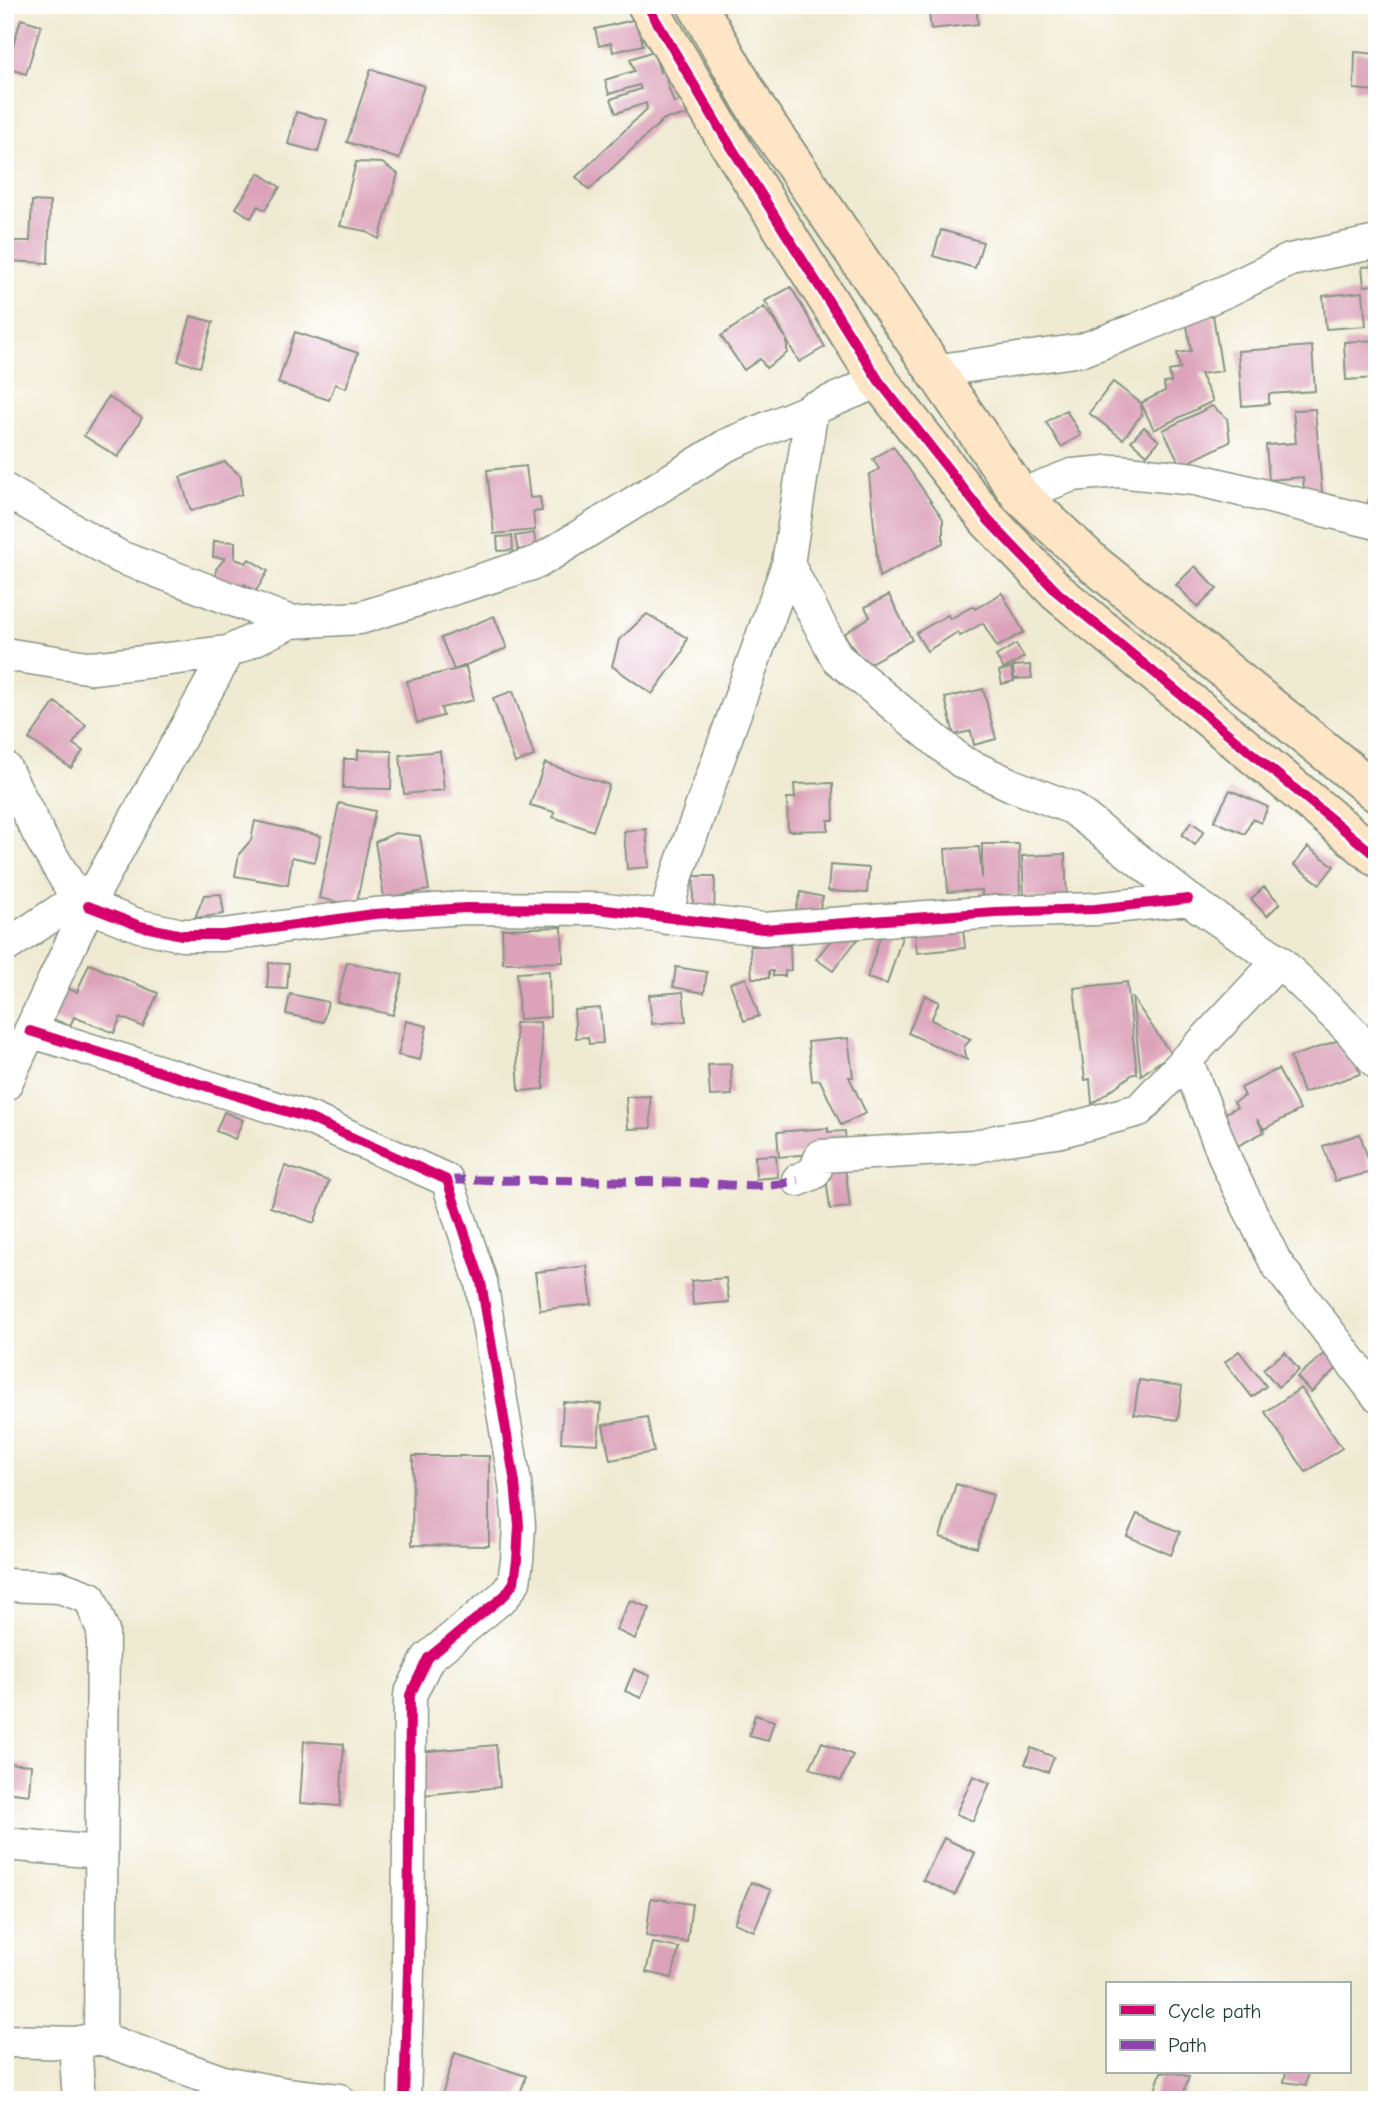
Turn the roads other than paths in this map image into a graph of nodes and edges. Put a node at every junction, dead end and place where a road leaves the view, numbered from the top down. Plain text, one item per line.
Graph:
1 (647, 5) edge
2 (697, 5) edge
3 (1377, 242) edge
4 (933, 371) junction
5 (879, 381) junction
6 (813, 408) junction
7 (5, 490) edge
8 (1020, 495) junction
9 (1377, 523) edge
10 (788, 564) junction
11 (291, 622) junction
12 (228, 652) junction
13 (5, 654) edge
14 (5, 768) edge
15 (1377, 793) edge
16 (1377, 857) edge
17 (88, 896) junction
18 (1188, 898) junction
19 (666, 918) junction
20 (5, 947) edge
21 (1279, 961) junction
22 (30, 1031) junction
23 (1186, 1059) junction
24 (1377, 1063) edge
25 (5, 1085) edge
26 (797, 1180) dead end
27 (1377, 1395) edge
28 (5, 1585) edge
29 (5, 1844) edge
30 (100, 1852) junction
31 (5, 2041) edge
32 (87, 2041) junction
33 (79, 2100) edge
34 (339, 2100) edge
35 (404, 2100) edge

1 - 5 street
2 - 4 street
3 - 4 street
4 - 8 street
5 - 6 street
5 - 16 street
6 - 10 street
6 - 11 street
7 - 11 street
8 - 9 street
8 - 15 street
10 - 18 street
10 - 19 street
11 - 12 street
12 - 13 street
12 - 17 street
14 - 17 street
17 - 19 street
17 - 20 street
17 - 22 street
18 - 19 street
18 - 21 street
21 - 23 street
21 - 24 street
22 - 25 street
22 - 35 street
23 - 26 street
23 - 27 street
28 - 30 street
29 - 30 street
30 - 32 street
31 - 32 street
32 - 33 street
32 - 34 street

